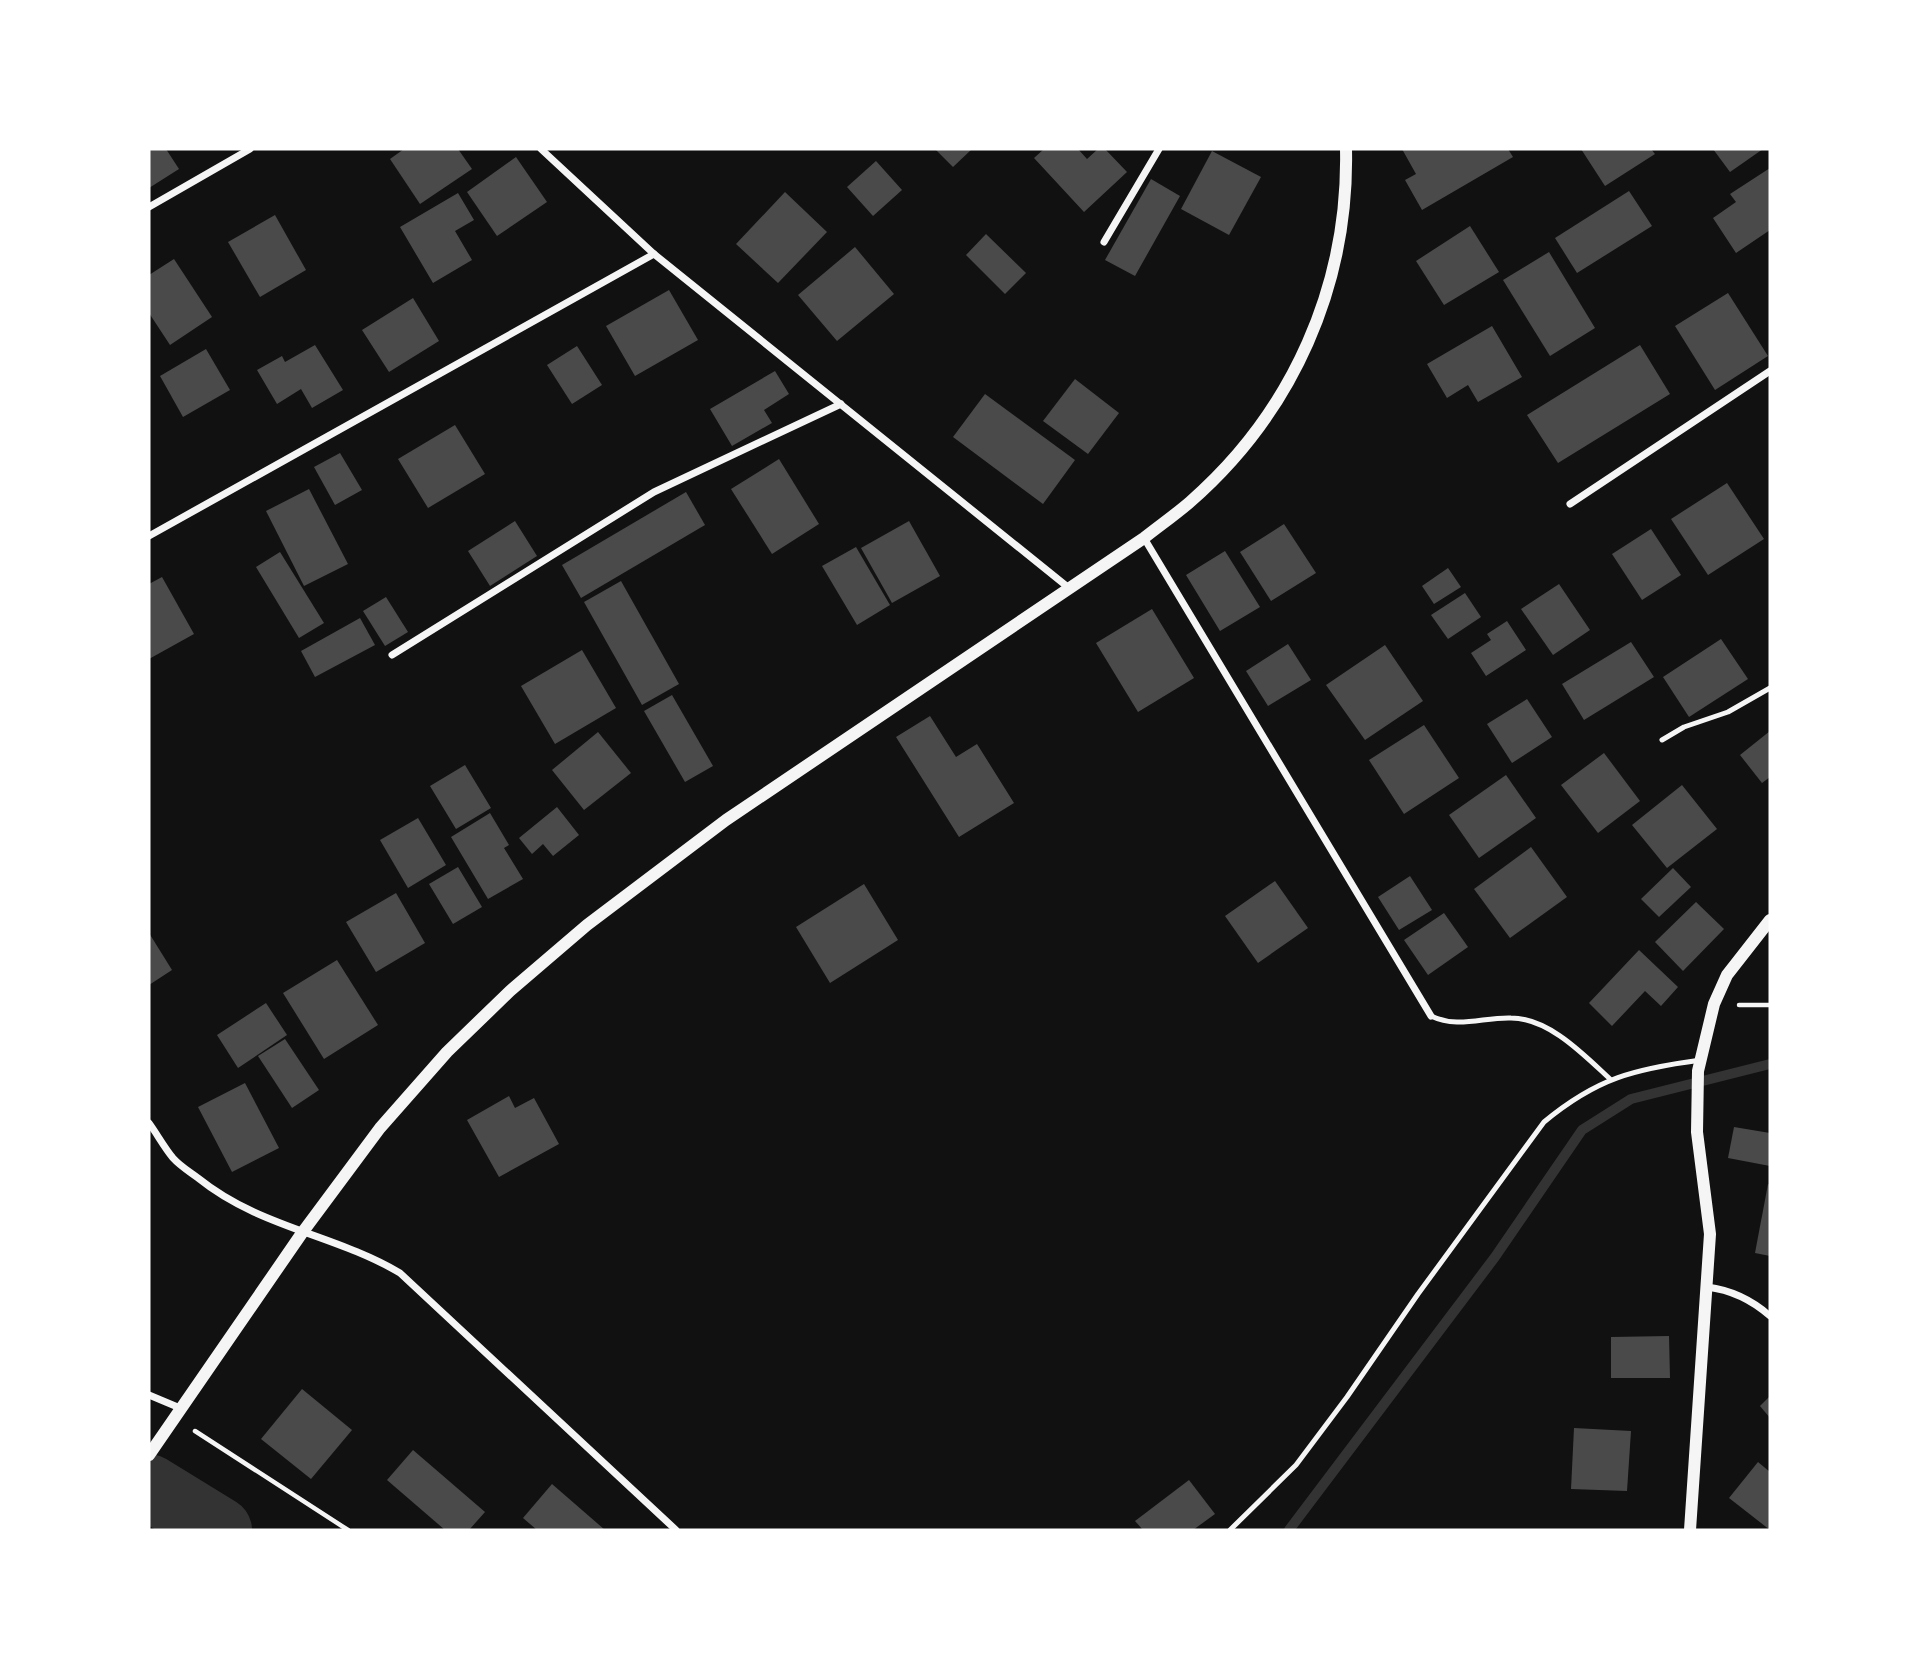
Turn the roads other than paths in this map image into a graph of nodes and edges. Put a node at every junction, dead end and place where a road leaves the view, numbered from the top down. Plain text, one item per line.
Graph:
1 (250, 149) edge
2 (541, 149) edge
3 (1159, 149) edge
4 (1346, 149) edge
5 (149, 207) edge
6 (1104, 242) dead end
7 (654, 254) junction
8 (1770, 371) edge
9 (841, 404) junction
10 (1570, 504) dead end
11 (149, 537) edge
12 (1144, 538) junction
13 (1070, 589) junction
14 (392, 655) dead end
15 (1770, 688) edge
16 (1662, 740) dead end
17 (1770, 920) edge
18 (1431, 1016) joint
19 (1700, 1065) junction
20 (1610, 1079) junction
21 (149, 1123) edge
22 (302, 1233) junction
23 (1707, 1287) junction
24 (1770, 1317) edge
25 (149, 1395) edge
26 (174, 1417) junction
27 (149, 1455) edge
28 (676, 1530) edge
29 (1230, 1530) edge
30 (1690, 1530) edge

1 - 5 street
2 - 7 street
3 - 6 street
4 - 12 street
7 - 9 street
7 - 11 street
8 - 10 street
9 - 13 street
9 - 14 street
12 - 13 street
12 - 18 street
13 - 22 street
15 - 16 lane
17 - 19 street
18 - 20 lane
19 - 20 lane
19 - 23 street
20 - 29 lane
21 - 22 street
22 - 26 street
22 - 28 street
23 - 24 street
23 - 30 street
25 - 26 street
26 - 27 street

